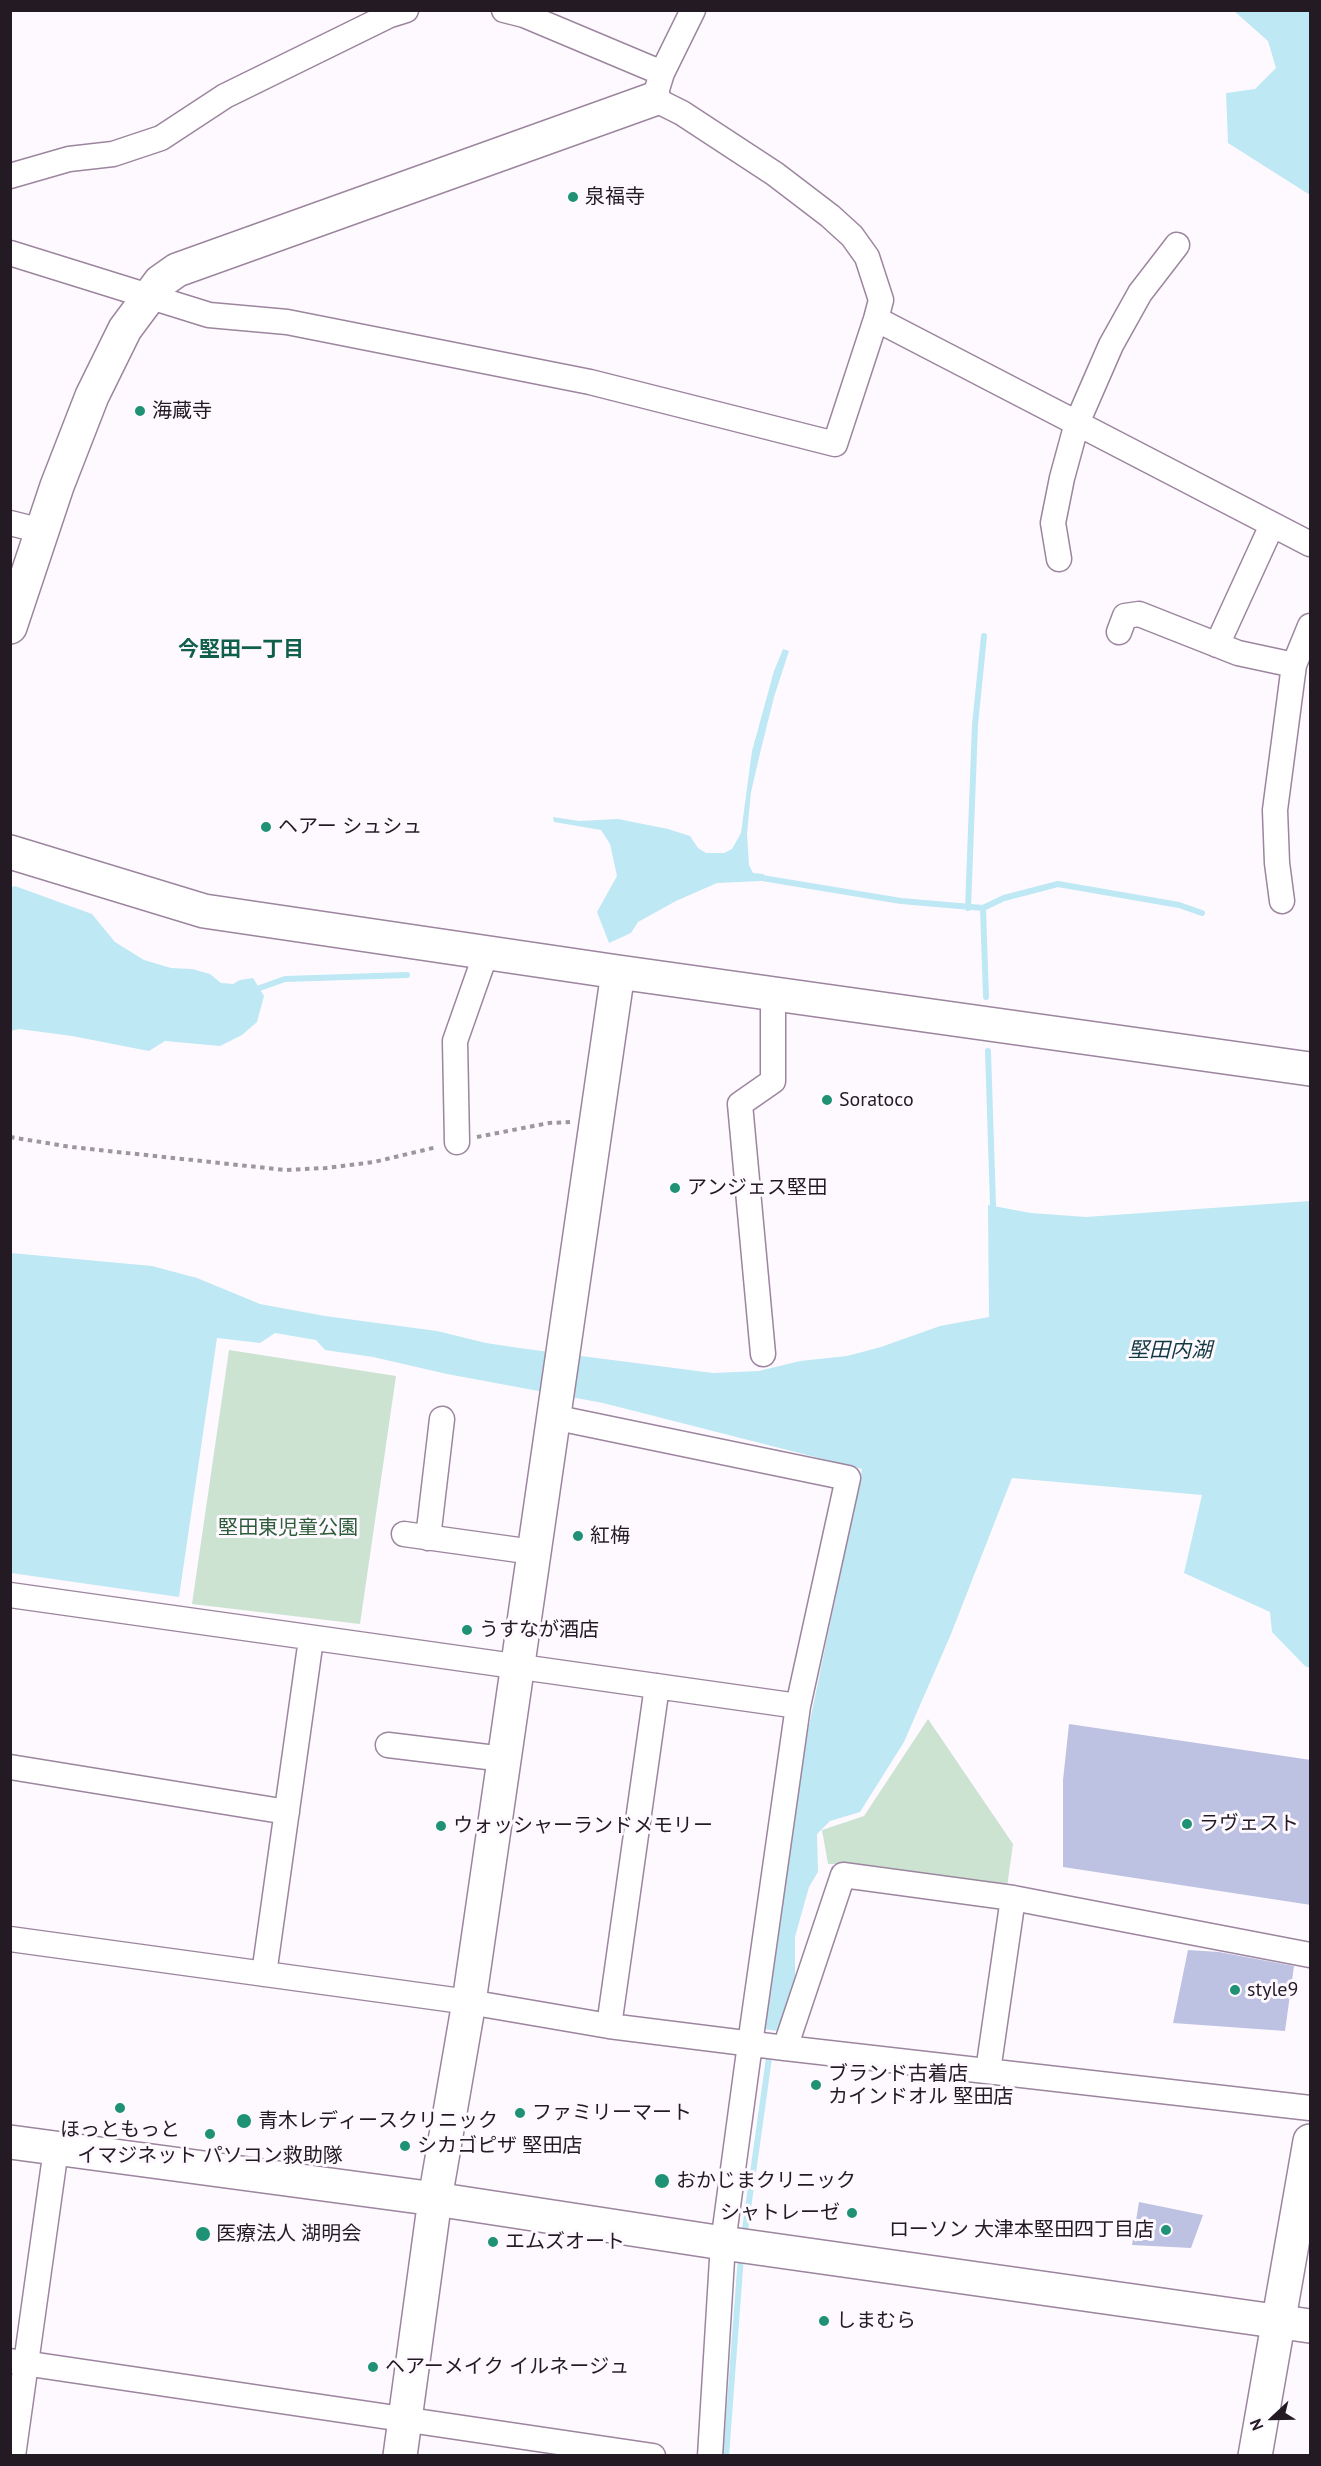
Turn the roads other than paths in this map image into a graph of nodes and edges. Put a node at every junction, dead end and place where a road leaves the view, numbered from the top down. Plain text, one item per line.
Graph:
1 (405, 10) edge
2 (693, 10) edge
3 (518, 12) edge
4 (658, 86) junction
5 (10, 176) edge
6 (1177, 245) dead end
7 (10, 253) edge
8 (149, 296) junction
9 (876, 319) junction
10 (1077, 423) junction
11 (10, 523) edge
12 (1272, 525) junction
13 (42, 531) junction
14 (1311, 544) edge
15 (1059, 560) dead end
16 (1311, 626) edge
17 (10, 627) edge
18 (1119, 633) dead end
19 (1217, 645) junction
20 (1294, 665) junction
21 (10, 852) edge
22 (1282, 901) dead end
23 (486, 953) junction
24 (618, 972) junction
25 (773, 994) junction
26 (1311, 1069) edge
27 (457, 1142) road end
28 (763, 1354) dead end
29 (554, 1407) junction
30 (442, 1419) dead end
31 (533, 1552) junction
32 (10, 1595) edge
33 (310, 1639) junction
34 (517, 1668) junction
35 (657, 1686) junction
36 (798, 1706) junction
37 (388, 1745) dead end
38 (504, 1759) junction
39 (10, 1767) edge
40 (287, 1812) junction
41 (1013, 1898) junction
42 (10, 1939) edge
43 (1311, 1955) edge
44 (264, 1974) junction
45 (469, 2002) junction
46 (609, 2026) junction
47 (750, 2044) junction
48 (785, 2048) junction
49 (988, 2071) junction
50 (1311, 2108) edge
51 (1311, 2141) edge
52 (10, 2142) edge
53 (56, 2149) junction
54 (435, 2199) junction
55 (723, 2243) junction
56 (1278, 2322) junction
57 (1311, 2326) edge
58 (18, 2363) edge
59 (405, 2418) junction
60 (13, 2456) edge
61 (400, 2456) edge
62 (653, 2456) edge
63 (710, 2456) edge
64 (1255, 2456) edge

1 - 5 street
2 - 4 street
3 - 4 street
4 - 8 street
4 - 9 street
6 - 10 street
7 - 8 street
8 - 9 street
8 - 13 street
9 - 10 street
10 - 12 street
10 - 15 street
11 - 13 street
12 - 14 street
12 - 19 street
13 - 17 street
16 - 20 street
18 - 19 street
19 - 20 street
20 - 22 street
21 - 23 street
23 - 24 street
23 - 27 street
24 - 25 street
24 - 29 street
25 - 26 street
25 - 28 street
29 - 31 street
29 - 36 street
30 - 31 street
31 - 34 street
32 - 33 street
33 - 34 street
33 - 40 street
34 - 35 street
34 - 38 street
35 - 36 street
35 - 46 street
36 - 47 street
37 - 38 street
38 - 45 street
39 - 40 street
40 - 44 street
41 - 43 street
41 - 48 street
41 - 49 street
42 - 44 street
44 - 45 street
45 - 46 street
45 - 54 street
46 - 47 street
47 - 48 street
47 - 55 street
48 - 49 street
49 - 50 street
51 - 56 street
52 - 53 street
53 - 54 street
53 - 58 street
54 - 55 street
54 - 59 street
55 - 56 street
55 - 63 street
56 - 57 street
56 - 64 street
58 - 59 street
58 - 60 street
59 - 61 street
59 - 62 street

